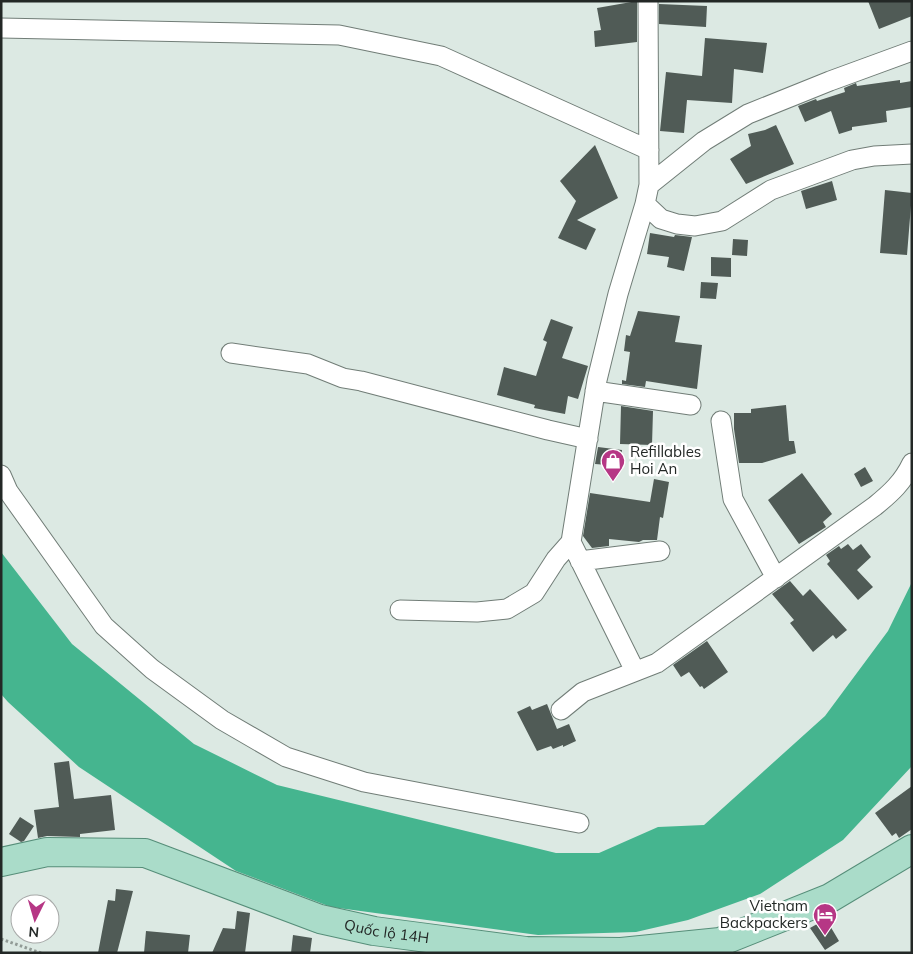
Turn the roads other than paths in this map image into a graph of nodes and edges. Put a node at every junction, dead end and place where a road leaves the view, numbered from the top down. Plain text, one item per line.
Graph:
1 (648, 1) edge
2 (1, 28) edge
3 (912, 51) edge
4 (649, 150) junction
5 (912, 154) edge
6 (649, 185) junction
7 (645, 204) junction
8 (231, 353) dead end
9 (595, 391) junction
10 (691, 405) dead end
11 (721, 421) dead end
12 (588, 439) junction
13 (912, 463) edge
14 (1, 475) edge
15 (571, 542) junction
16 (660, 551) dead end
17 (580, 561) junction
18 (776, 578) junction
19 (400, 610) dead end
20 (635, 671) junction
21 (561, 710) dead end
22 (579, 823) dead end
23 (912, 849) edge
24 (1, 862) edge

1 - 4 street
2 - 4 street
3 - 6 street
4 - 6 street
5 - 7 street
6 - 7 street
7 - 9 street
8 - 12 street
9 - 10 street
9 - 12 street
11 - 18 street
12 - 15 street
13 - 18 street
14 - 22 street
15 - 17 street
15 - 19 street
16 - 17 street
17 - 20 street
18 - 20 street
20 - 21 street
23 - 24 main road, Quốc lộ 14H

